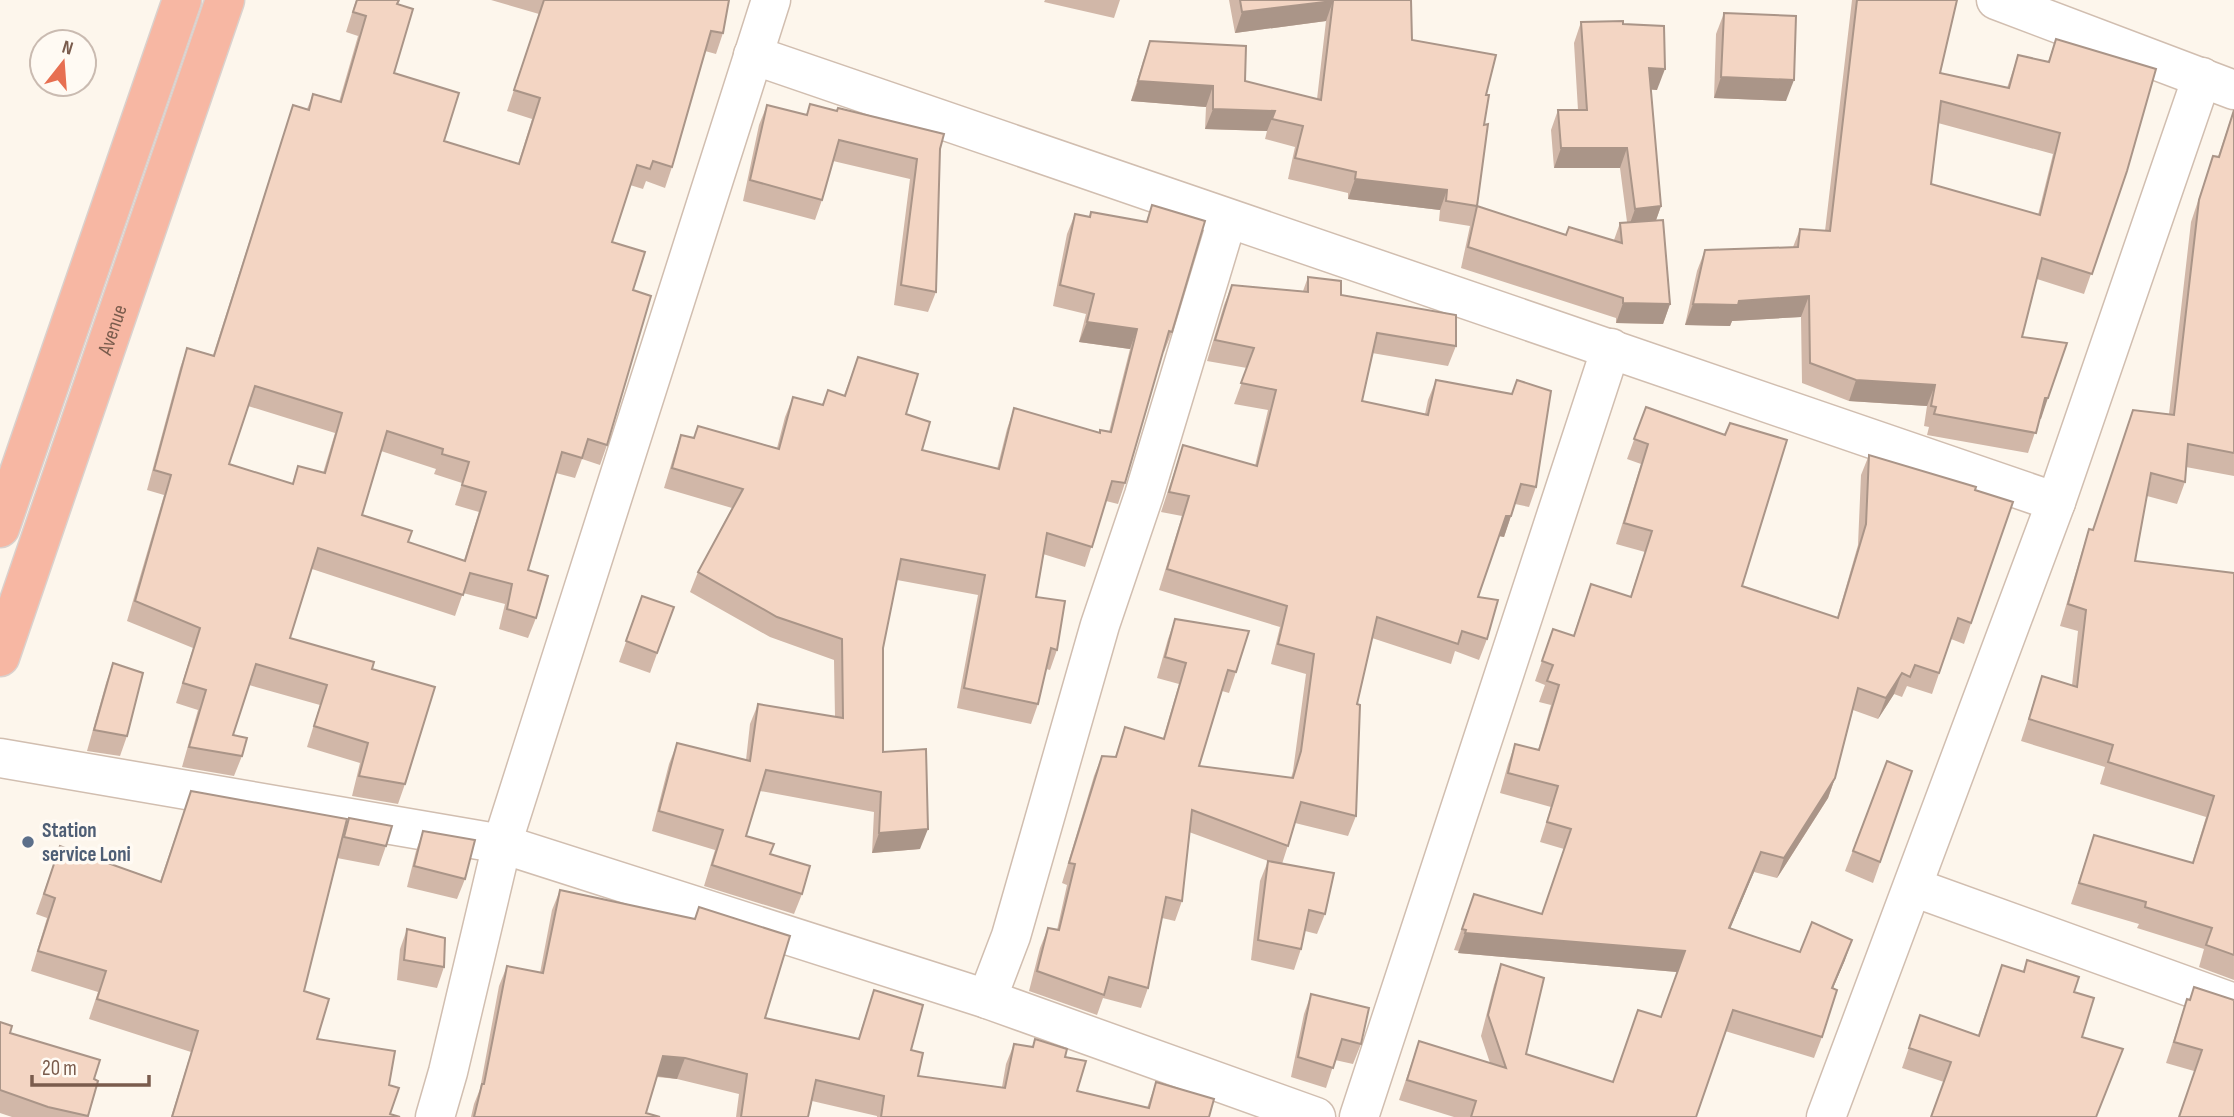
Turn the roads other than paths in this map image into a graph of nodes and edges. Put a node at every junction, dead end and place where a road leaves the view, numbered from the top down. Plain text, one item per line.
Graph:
1 (182, 0) edge
2 (225, 0) edge
3 (771, 0) edge
4 (1996, 0) edge
5 (2081, 16) edge
6 (753, 55) junction
7 (2218, 83) edge
8 (1227, 220) junction
9 (1611, 348) junction
10 (2056, 502) junction
11 (0, 528) edge
12 (0, 657) edge
13 (0, 758) edge
14 (502, 844) junction
15 (1913, 887) junction
16 (988, 999) junction
17 (2234, 1000) edge
18 (435, 1117) edge
19 (1316, 1117) edge
20 (1359, 1117) edge
21 (1826, 1117) edge

1 - 11 highway
2 - 12 highway, Avenue
3 - 6 street
4 - 5 street
5 - 7 street
6 - 8 street
6 - 14 street
7 - 10 street
8 - 9 street
8 - 16 street
9 - 10 street
9 - 20 street
10 - 15 street
13 - 14 street
14 - 16 street
14 - 18 street
15 - 17 street
15 - 21 street
16 - 19 street

